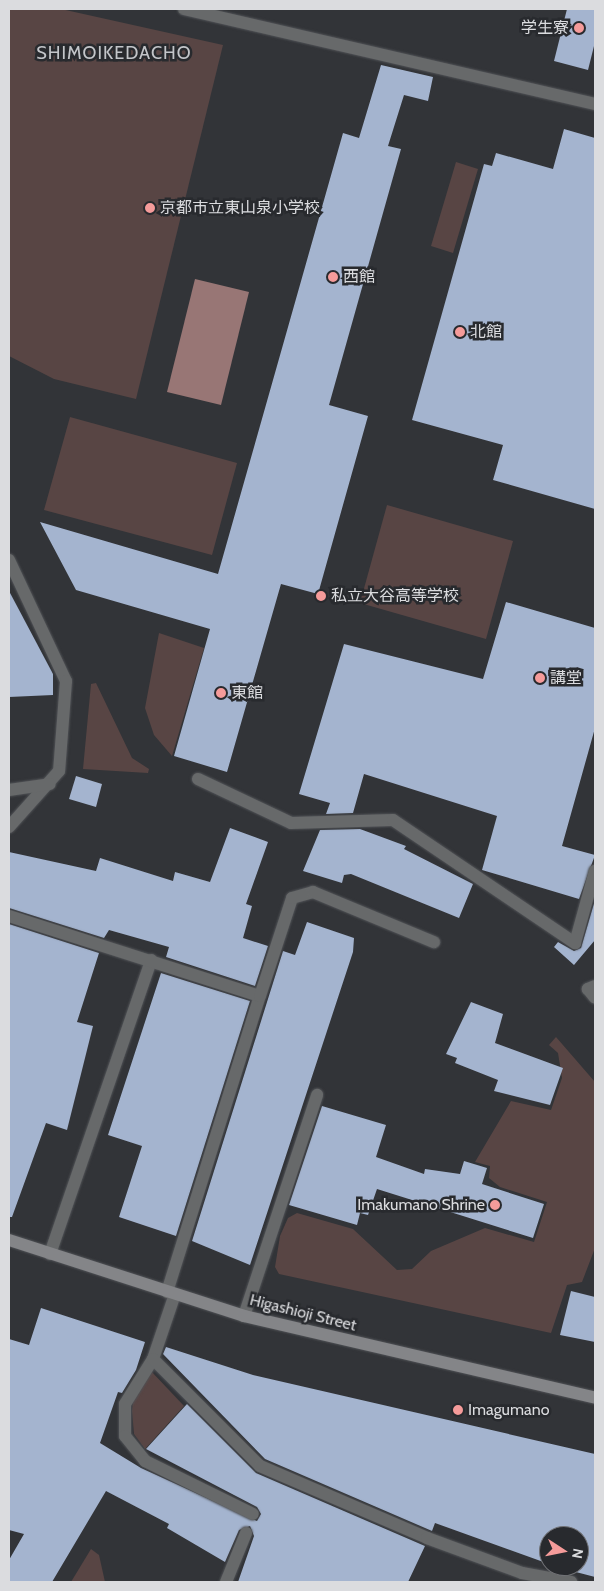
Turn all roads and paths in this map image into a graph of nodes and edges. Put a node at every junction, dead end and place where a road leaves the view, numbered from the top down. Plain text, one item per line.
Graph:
1 (184, 9) edge
2 (595, 104) edge
3 (9, 560) edge
4 (198, 779) dead end
5 (50, 784) junction
6 (9, 790) edge
7 (9, 827) edge
8 (595, 871) edge
9 (9, 916) edge
10 (434, 942) dead end
11 (151, 960) junction
12 (595, 986) edge
13 (260, 996) junction
14 (595, 998) edge
15 (316, 1095) dead end
16 (9, 1240) edge
17 (50, 1254) junction
18 (171, 1293) junction
19 (244, 1316) junction
20 (153, 1359) junction
21 (595, 1398) edge
22 (253, 1514) dead end
23 (246, 1533) dead end
24 (226, 1582) edge
25 (571, 1582) edge

1 - 2 street
3 - 5 street
4 - 8 street
5 - 6 street
5 - 7 street
9 - 11 street
10 - 13 street
11 - 13 street
11 - 17 street
12 - 14 street
13 - 18 street
15 - 19 street
16 - 17 main road, Higashioji Street
17 - 18 main road, Higashioji Street
18 - 19 main road, Higashioji Street
18 - 20 street
19 - 21 main road, Higashioji Street
20 - 22 street
20 - 25 street
23 - 24 street

